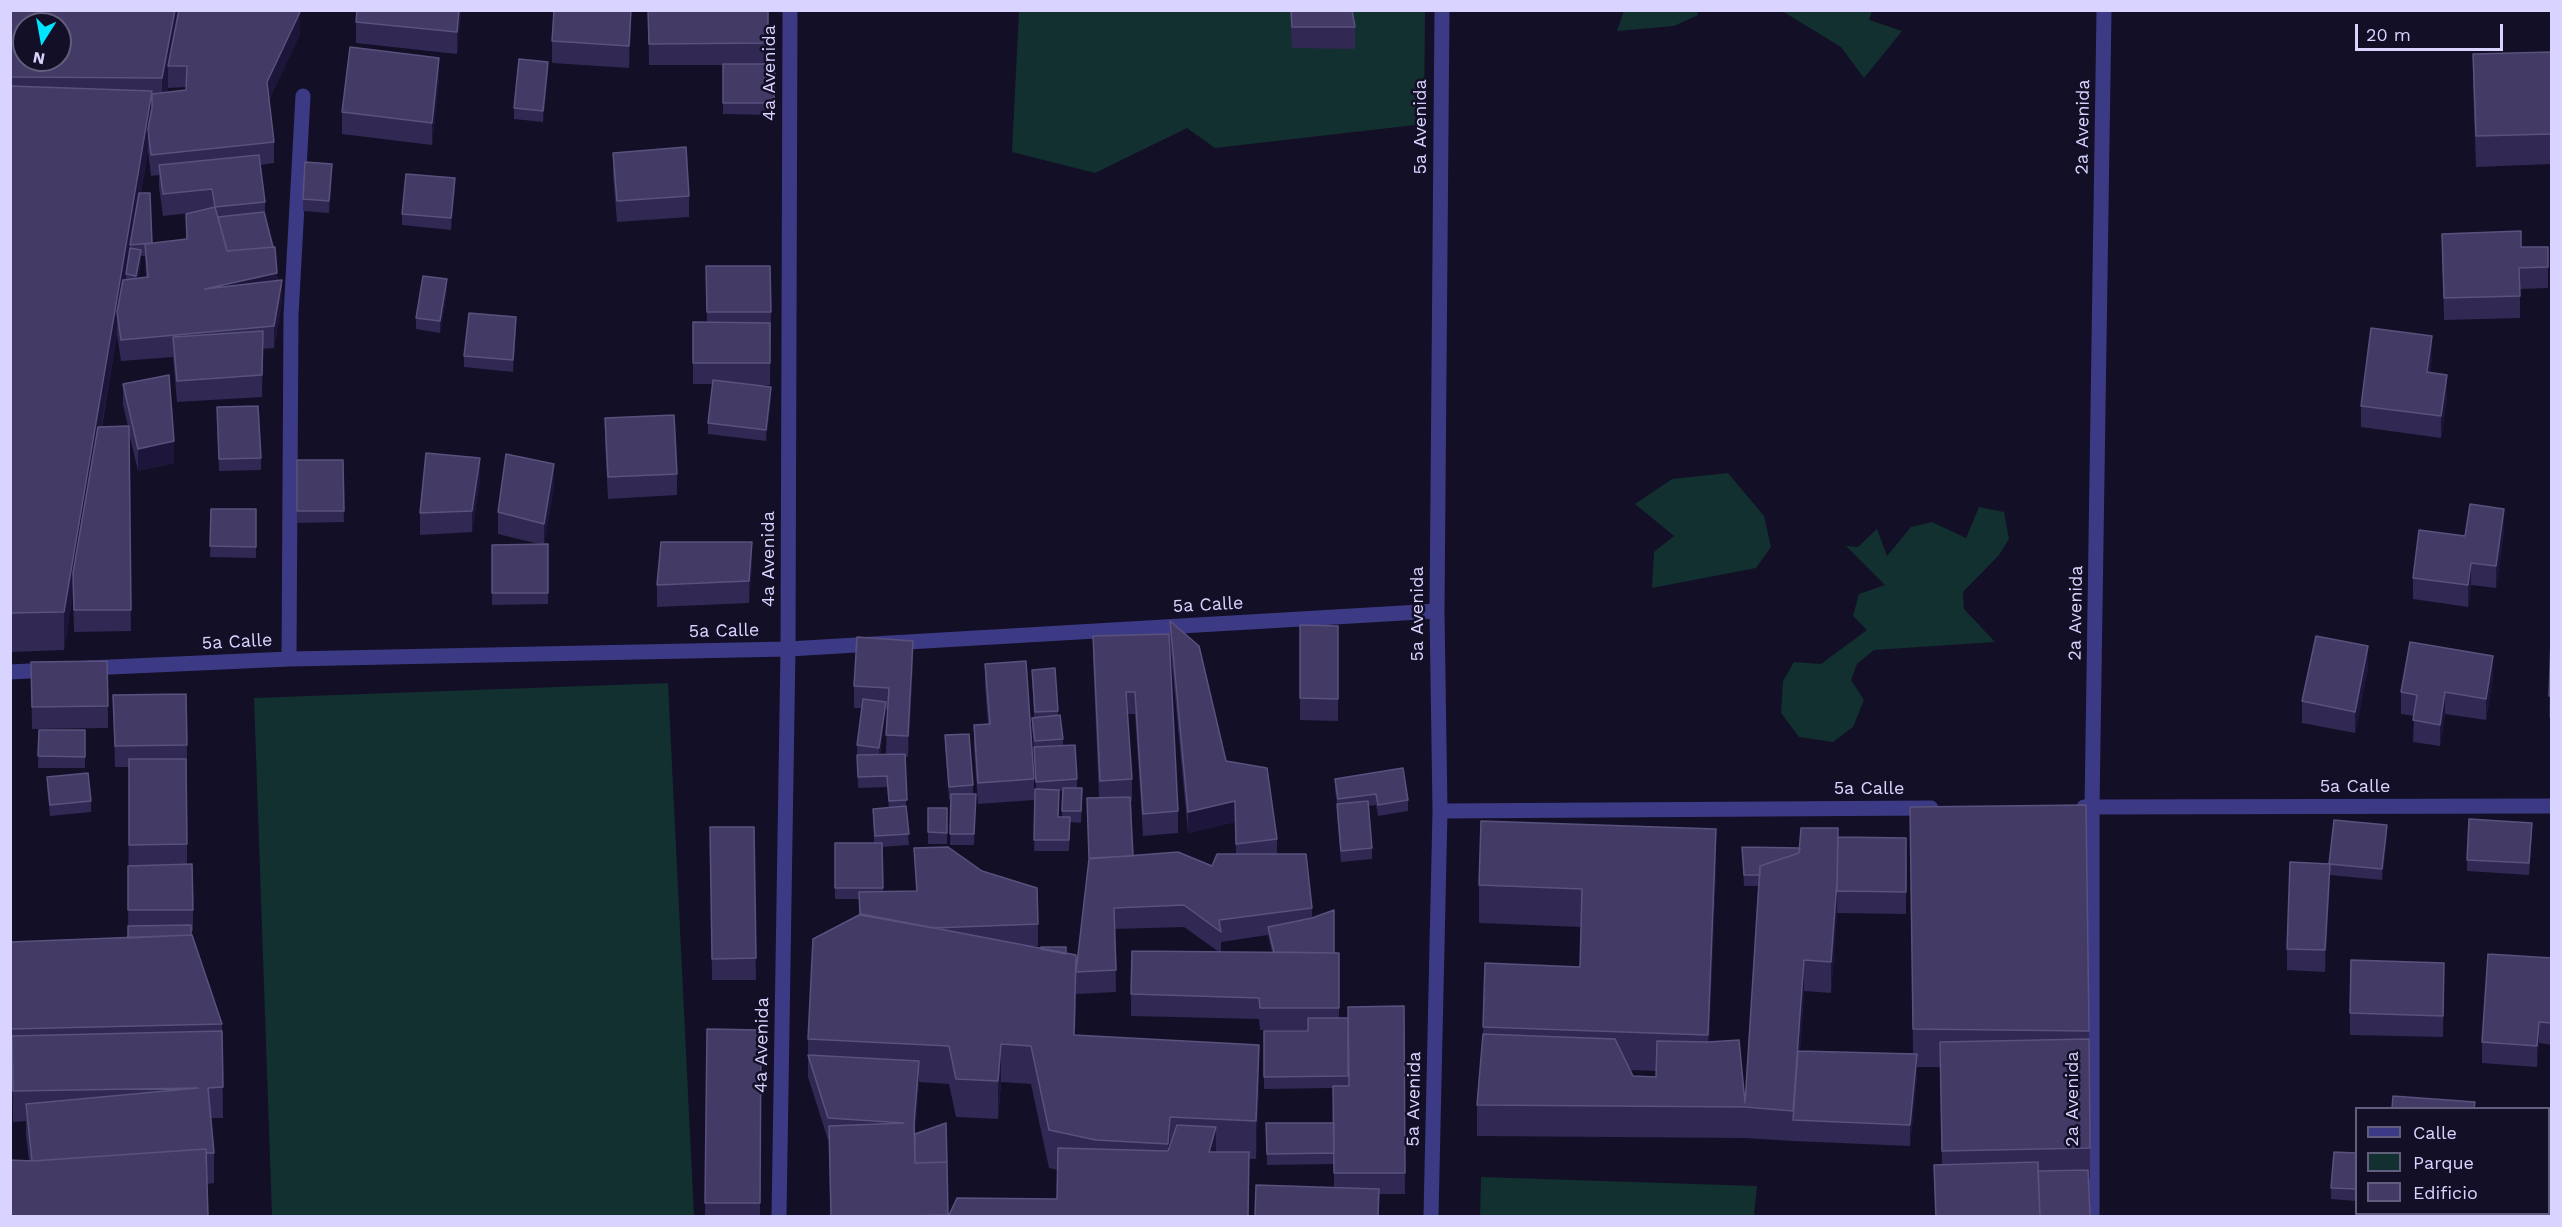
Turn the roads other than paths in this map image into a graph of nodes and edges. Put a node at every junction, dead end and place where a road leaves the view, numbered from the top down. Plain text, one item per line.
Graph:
1 (790, 10) edge
2 (1442, 10) edge
3 (2104, 10) edge
4 (303, 96) dead end
5 (1437, 611) junction
6 (788, 649) junction
7 (289, 659) junction
8 (10, 672) edge
9 (2552, 806) edge
10 (2068, 807) edge
11 (2092, 807) junction
12 (1950, 808) edge
13 (1440, 811) junction
14 (779, 1216) edge
15 (1431, 1216) edge
16 (2092, 1216) edge

1 - 6 street, 4a Avenida
2 - 5 street, 5a Avenida
3 - 11 street, 2a Avenida
4 - 7 street
5 - 6 street, 5a Calle
5 - 13 street, 5a Avenida
6 - 7 street, 5a Calle
6 - 14 street, 4a Avenida
7 - 8 street, 5a Calle
9 - 11 street, 5a Calle
10 - 11 street, 5a Calle
11 - 16 street, 2a Avenida
12 - 13 street, 5a Calle
13 - 15 street, 5a Avenida

